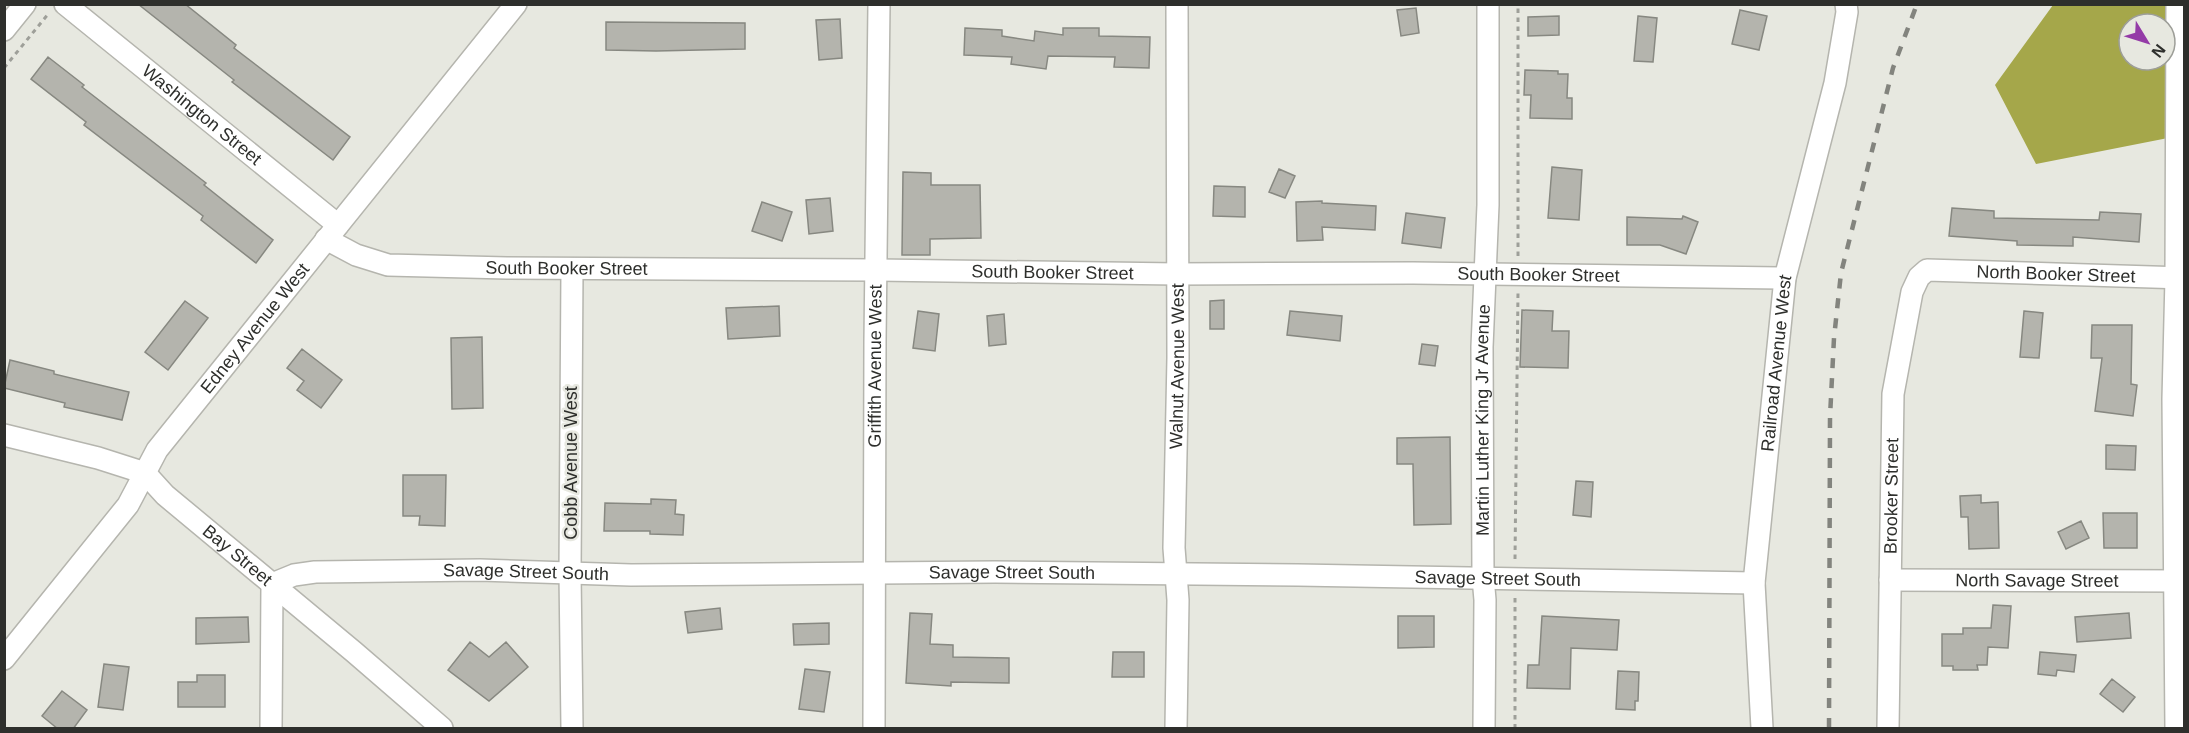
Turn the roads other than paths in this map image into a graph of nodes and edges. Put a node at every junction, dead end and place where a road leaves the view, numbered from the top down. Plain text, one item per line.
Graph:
1 (25, 4) edge
2 (65, 4) edge
3 (516, 4) edge
4 (879, 4) edge
5 (1177, 4) edge
6 (1488, 4) edge
7 (1846, 4) edge
8 (2177, 4) edge
9 (4, 30) edge
10 (332, 232) junction
11 (572, 269) junction
12 (877, 270) junction
13 (1927, 270) joint
14 (1177, 274) junction
15 (1485, 275) junction
16 (1785, 278) junction
17 (2180, 278) edge
18 (4, 435) edge
19 (145, 473) junction
20 (570, 573) junction
21 (875, 574) junction
22 (1176, 574) junction
23 (1483, 577) junction
24 (1890, 580) junction
25 (2180, 581) edge
26 (1754, 583) junction
27 (272, 584) junction
28 (4, 659) edge
29 (271, 729) edge
30 (442, 729) edge
31 (572, 729) edge
32 (874, 729) edge
33 (1176, 729) edge
34 (1484, 729) edge
35 (1762, 729) edge
36 (1888, 729) edge
37 (2176, 729) edge

1 - 9 street
2 - 10 street, Washington Street
3 - 10 street, Edney Avenue West
4 - 12 street, Griffith Avenue West
5 - 14 street, Walnut Avenue West
6 - 15 street, Martin Luther King Jr Avenue
7 - 16 street, Railroad Avenue West
8 - 17 street
10 - 11 street, South Booker Street
10 - 19 street, Edney Avenue West
11 - 12 street, South Booker Street
11 - 20 street, Cobb Avenue West
12 - 14 street, South Booker Street
12 - 21 street, Griffith Avenue West
13 - 17 street, North Booker Street
13 - 24 street, Brooker Street
14 - 15 street, South Booker Street
14 - 22 street, Walnut Avenue West
15 - 16 street, South Booker Street
15 - 23 street, Martin Luther King Jr Avenue
16 - 26 street, Railroad Avenue West
17 - 25 street
18 - 19 street, Bay Street
19 - 27 street, Bay Street
19 - 28 street, Edney Avenue West
20 - 21 street, Savage Street South
20 - 27 street, Savage Street South
20 - 31 street, Cobb Avenue West
21 - 22 street, Savage Street South
21 - 32 street, Griffith Avenue West
22 - 23 street, Savage Street South
22 - 33 street, Walnut Avenue West
23 - 26 street, Savage Street South
23 - 34 street, Martin Luther King Jr Avenue
24 - 25 street, North Savage Street
24 - 36 street, Brooker Street
25 - 37 street
26 - 35 street, Railroad Avenue West
27 - 29 street
27 - 30 street, Bay Street

